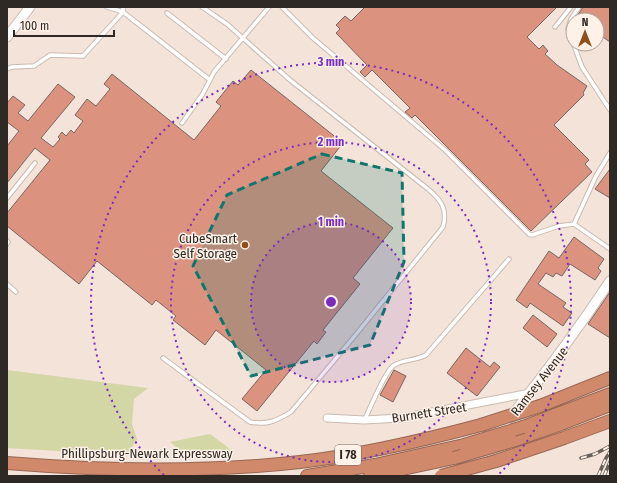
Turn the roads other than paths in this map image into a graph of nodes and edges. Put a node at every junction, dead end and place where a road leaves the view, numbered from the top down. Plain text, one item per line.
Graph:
1 (30, 7) edge
2 (107, 7) edge
3 (123, 7) edge
4 (202, 7) edge
5 (269, 7) edge
6 (282, 7) edge
7 (571, 7) edge
8 (579, 7) edge
9 (123, 12) junction
10 (167, 13) dead end
11 (555, 27) dead end
12 (7, 36) edge
13 (244, 38) junction
14 (226, 59) junction
15 (7, 69) edge
16 (210, 80) junction
17 (610, 110) edge
18 (182, 122) dead end
19 (610, 154) edge
20 (35, 163) dead end
21 (7, 198) edge
22 (574, 224) junction
23 (7, 241) edge
24 (7, 244) edge
25 (610, 249) edge
26 (509, 259) dead end
27 (610, 281) edge
28 (7, 284) edge
29 (16, 292) dead end
30 (163, 358) dead end
31 (610, 378) edge
32 (531, 393) junction
33 (610, 394) edge
34 (610, 405) edge
35 (327, 418) dead end
36 (364, 420) junction
37 (610, 420) edge
38 (7, 463) edge
39 (307, 476) edge
40 (370, 476) edge
41 (441, 476) edge
42 (462, 476) edge

1 - 12 street
2 - 9 lane
3 - 9 lane
4 - 13 lane
5 - 13 lane
6 - 22 lane
7 - 11 lane
8 - 17 lane
9 - 15 lane
9 - 16 lane
10 - 14 lane
13 - 14 lane
13 - 30 lane
14 - 16 lane
16 - 18 lane
19 - 22 lane
20 - 21 lane
22 - 25 lane
23 - 24 lane
26 - 36 lane
27 - 32 street, Ramsey Avenue
28 - 29 lane
31 - 38 highway, Phillipsburg-Newark Expressway / I 78, bridge
32 - 36 street, Burnett Street
32 - 42 street, Ramsey Avenue
33 - 39 highway, I 78, bridge
34 - 40 highway, I 78, bridge
35 - 36 street, Burnett Street
37 - 41 highway, bridge

